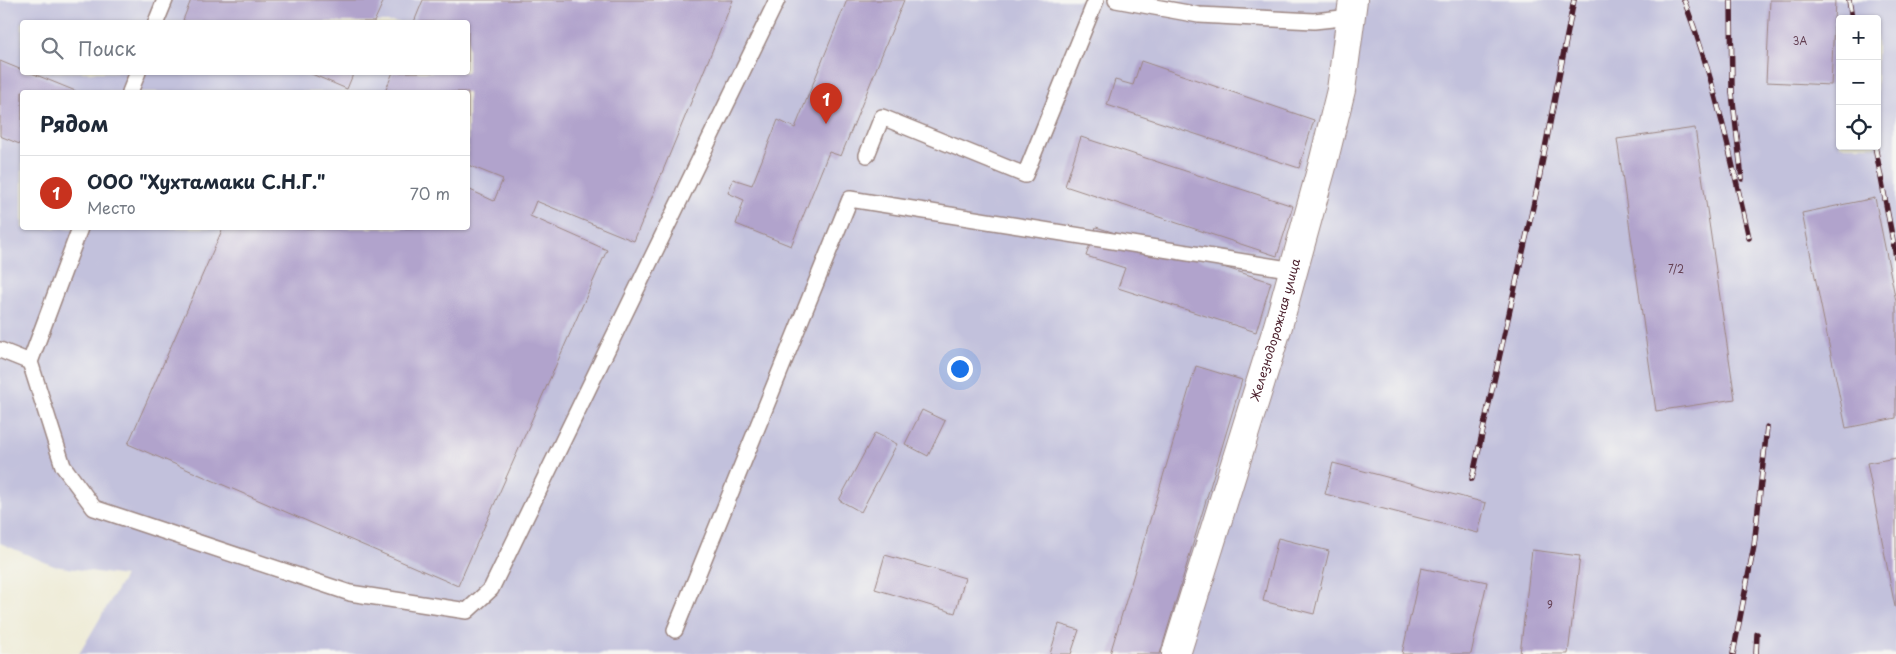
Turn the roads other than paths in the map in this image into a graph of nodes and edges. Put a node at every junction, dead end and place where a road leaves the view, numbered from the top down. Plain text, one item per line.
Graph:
1 (165, 0) edge
2 (777, 0) edge
3 (1096, 0) edge
4 (1116, 0) edge
5 (1352, 8) edge
6 (157, 20) edge
7 (137, 75) edge
8 (131, 90) edge
9 (867, 155) dead end
10 (79, 230) edge
11 (1294, 270) junction
12 (0, 350) edge
13 (30, 362) junction
14 (675, 630) dead end
15 (1176, 654) edge

1 - 6 lane
2 - 13 lane
3 - 9 lane
4 - 5 lane
5 - 11 street, Железнодорожная улица
7 - 8 lane
10 - 13 lane
11 - 14 lane
11 - 15 street, Железнодорожная улица
12 - 13 lane

